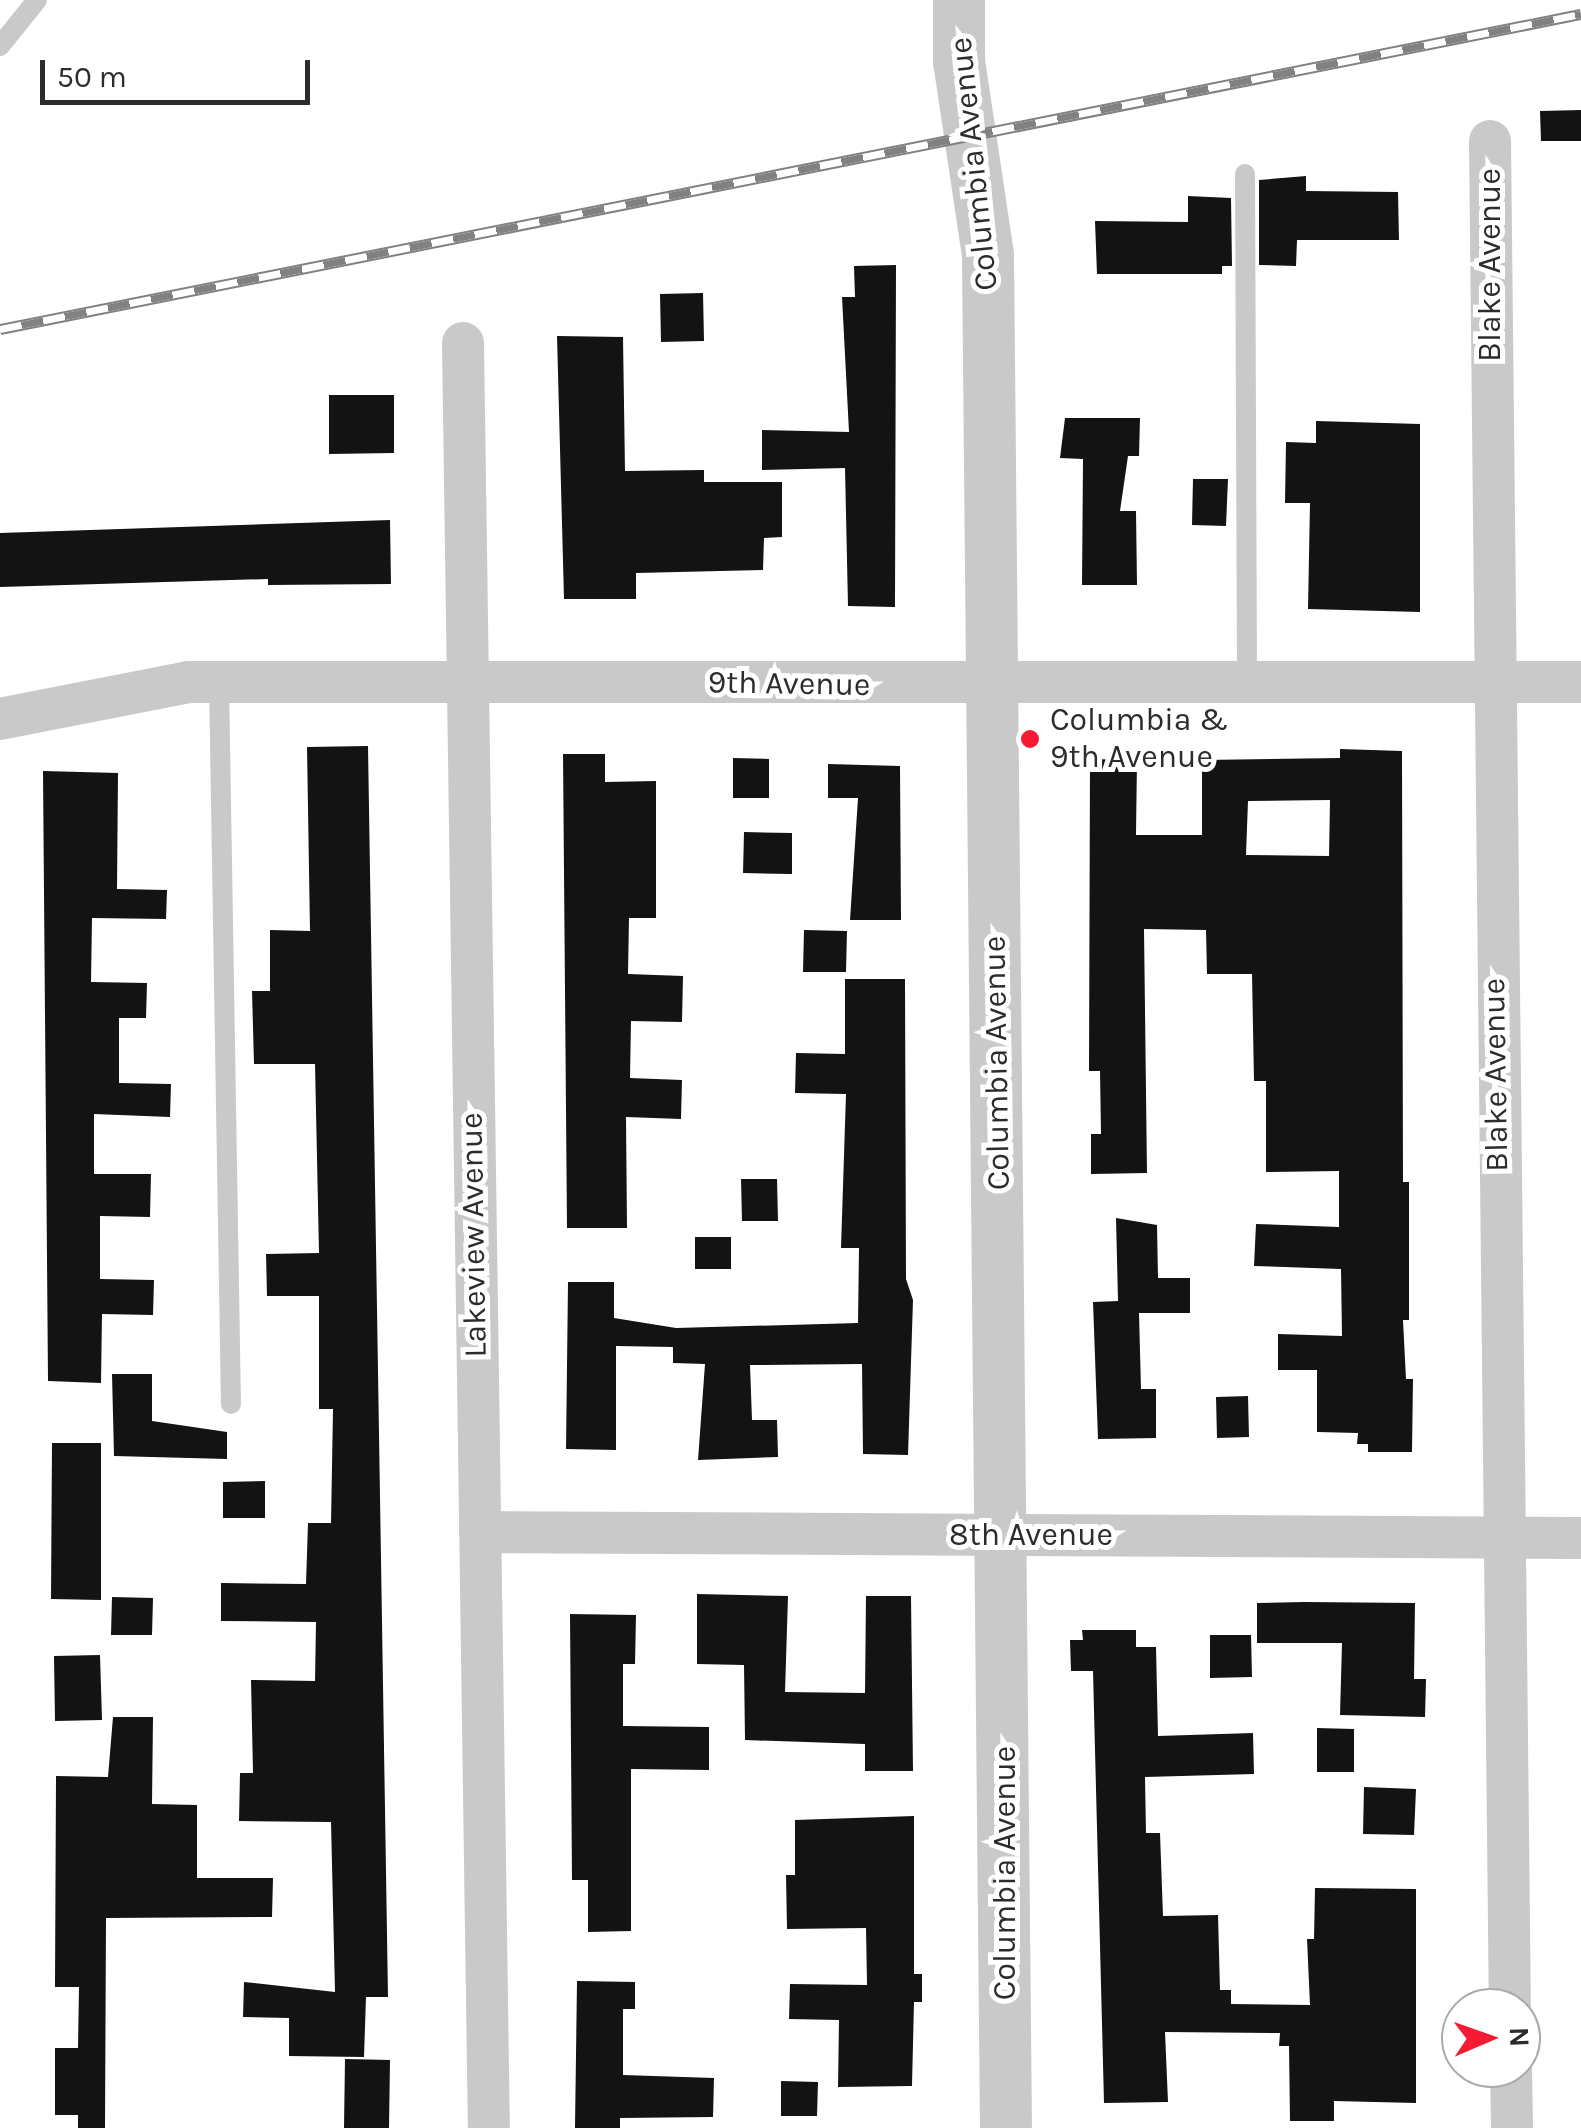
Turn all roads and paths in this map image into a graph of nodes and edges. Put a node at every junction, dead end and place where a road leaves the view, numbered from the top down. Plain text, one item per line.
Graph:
1 (38, 0) edge
2 (959, 0) edge
3 (0, 46) edge
4 (1490, 142) dead end
5 (1245, 174) dead end
6 (463, 343) dead end
7 (464, 681) junction
8 (219, 682) junction
9 (1247, 682) junction
10 (1493, 682) junction
11 (1581, 682) edge
12 (993, 686) junction
13 (0, 719) edge
14 (232, 1404) dead end
15 (480, 1532) junction
16 (1002, 1534) junction
17 (1501, 1538) junction
18 (1581, 1538) edge
19 (1510, 1988) edge
20 (1511, 2088) edge
21 (489, 2128) edge
22 (1006, 2128) edge
23 (1512, 2128) edge

1 - 3 lane
2 - 12 street, Columbia Avenue
4 - 10 street, Blake Avenue
5 - 9 lane
6 - 7 street, Lakeview Avenue
7 - 8 street, 9th Avenue
7 - 12 street, 9th Avenue
7 - 15 street, Lakeview Avenue
8 - 13 street, 9th Avenue
8 - 14 lane
9 - 10 street, 9th Avenue
9 - 12 street, 9th Avenue
10 - 11 street, 9th Avenue
10 - 17 street, Blake Avenue
12 - 16 street, Columbia Avenue
15 - 16 street, 8th Avenue
15 - 21 street, Lakeview Avenue
16 - 17 street, 8th Avenue
16 - 22 street, Columbia Avenue
17 - 18 street, 8th Avenue
17 - 19 street, Blake Avenue
20 - 23 street

